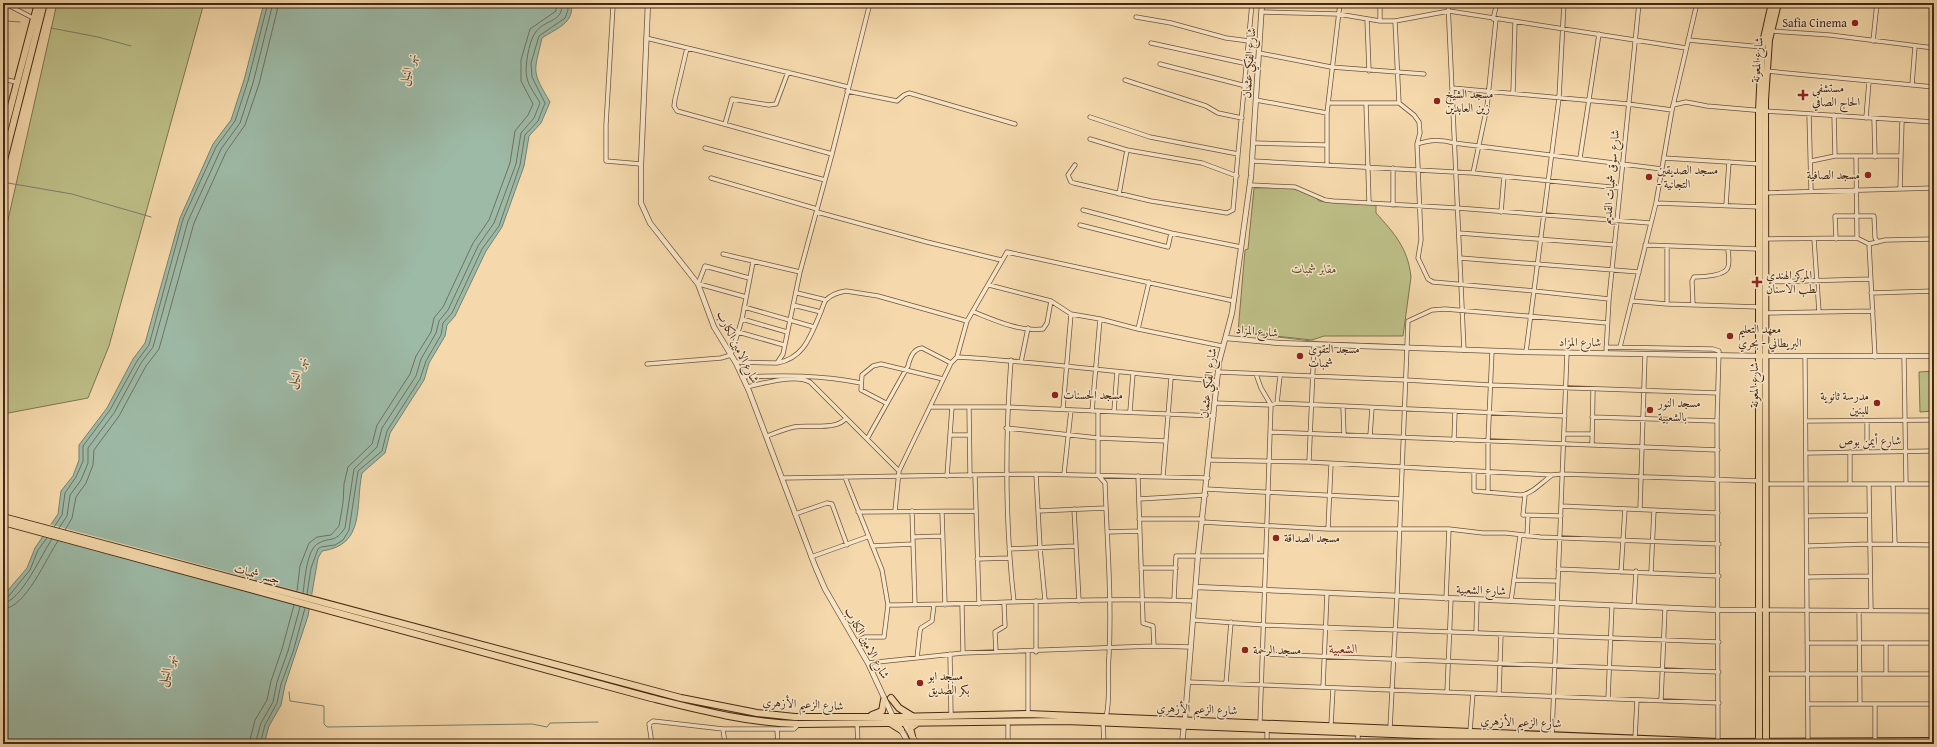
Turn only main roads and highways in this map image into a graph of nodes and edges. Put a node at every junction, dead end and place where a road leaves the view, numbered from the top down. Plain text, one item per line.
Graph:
1 (38, 3) edge
2 (44, 3) edge
3 (1772, 3) edge
4 (1778, 3) edge
5 (1762, 111) junction
6 (6, 115) edge
7 (3, 136) edge
8 (3, 164) edge
9 (1762, 356) junction
10 (3, 518) edge
11 (3, 522) edge
12 (1762, 610) junction
13 (504, 655) junction
14 (891, 698) road end
15 (884, 700) road end
16 (913, 716) junction
17 (865, 717) junction
18 (901, 717) junction
19 (895, 720) junction
20 (1184, 722) junction
21 (887, 723) junction
22 (905, 723) junction
23 (919, 723) junction
24 (901, 730) junction
25 (912, 736) junction
26 (1520, 741) edge
27 (1934, 741) edge
28 (1563, 742) edge
29 (1637, 742) edge
30 (1763, 743) edge
31 (909, 744) edge
32 (917, 744) edge
33 (1642, 744) edge

1 - 6 main road
2 - 8 main road
3 - 5 main road, شارع المعونة
4 - 5 main road, شارع المعونة
5 - 9 main road, شارع المعونة
5 - 9 main road, شارع المعونة
6 - 7 main road
9 - 12 main road, شارع المعونة
10 - 13 main road, جسر شمبات
11 - 13 main road, جسر شمبات
12 - 30 main road, شارع المعونة
12 - 30 main road, شارع المعونة
13 - 17 main road, شارع الزعيم الأزهري
13 - 21 main road, شارع الزعيم الأزهري
14 - 16 main road
15 - 17 main road
16 - 18 main road, شارع الزعيم الأزهري
16 - 20 main road, شارع الزعيم الأزهري
17 - 19 main road, شارع الزعيم الأزهري
18 - 19 main road, شارع الزعيم الأزهري
18 - 22 main road
19 - 21 main road, شارع الزعيم الأزهري
19 - 22 main road, شارع الزعيم الأزهري
19 - 24 main road
20 - 23 main road, شارع الزعيم الأزهري
20 - 26 main road, شارع الزعيم الأزهري
20 - 29 main road, شارع الزعيم الأزهري
21 - 24 main road
22 - 23 main road, شارع الزعيم الأزهري
22 - 25 main road
23 - 25 main road
24 - 31 main road
25 - 32 main road
26 - 28 main road, شارع الزعيم الأزهري
27 - 30 main road, شارع الزعيم الأزهري
28 - 29 main road, شارع الزعيم الأزهري
29 - 30 main road, شارع الزعيم الأزهري
29 - 33 main road, شارع الزعيم الأزهري

